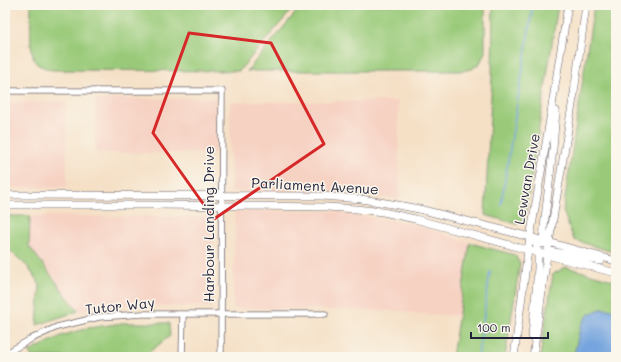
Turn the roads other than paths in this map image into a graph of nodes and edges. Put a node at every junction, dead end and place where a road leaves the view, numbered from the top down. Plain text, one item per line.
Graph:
1 (568, 5) edge
2 (586, 5) edge
3 (559, 62) junction
4 (5, 91) edge
5 (5, 195) edge
6 (222, 196) junction
7 (5, 205) edge
8 (222, 206) junction
9 (530, 237) junction
10 (546, 241) junction
11 (528, 250) junction
12 (543, 252) junction
13 (616, 262) edge
14 (586, 265) junction
15 (616, 270) edge
16 (616, 273) edge
17 (221, 313) junction
18 (183, 314) junction
19 (325, 314) dead end
20 (5, 354) edge
21 (182, 357) edge
22 (221, 357) edge
23 (514, 357) edge
24 (530, 357) edge
25 (533, 357) edge

1 - 3 main road, Lewvan Drive
2 - 10 main road
3 - 9 main road, Lewvan Drive
3 - 10 main road
4 - 6 street, Harbour Landing Drive
5 - 6 main road, Parliament Avenue
6 - 8 street, Harbour Landing Drive
6 - 9 main road, Parliament Avenue
7 - 8 main road, Parliament Avenue
8 - 11 main road, Parliament Avenue
8 - 17 street, Harbour Landing Drive
9 - 10 main road, Parliament Avenue
9 - 11 main road, Lewvan Drive
9 - 12 main road
10 - 12 main road
10 - 13 main road, Parliament Avenue
11 - 12 main road, Parliament Avenue
11 - 23 main road, Lewvan Drive
12 - 13 main road
12 - 14 main road, Parliament Avenue
12 - 24 main road
12 - 25 main road
14 - 15 main road, Parliament Avenue
14 - 16 main road, Parliament Avenue
17 - 18 street, Tutor Way
17 - 19 street, Tutor Way
17 - 22 street, Harbour Landing Drive
18 - 20 street, Tutor Way
18 - 21 street

